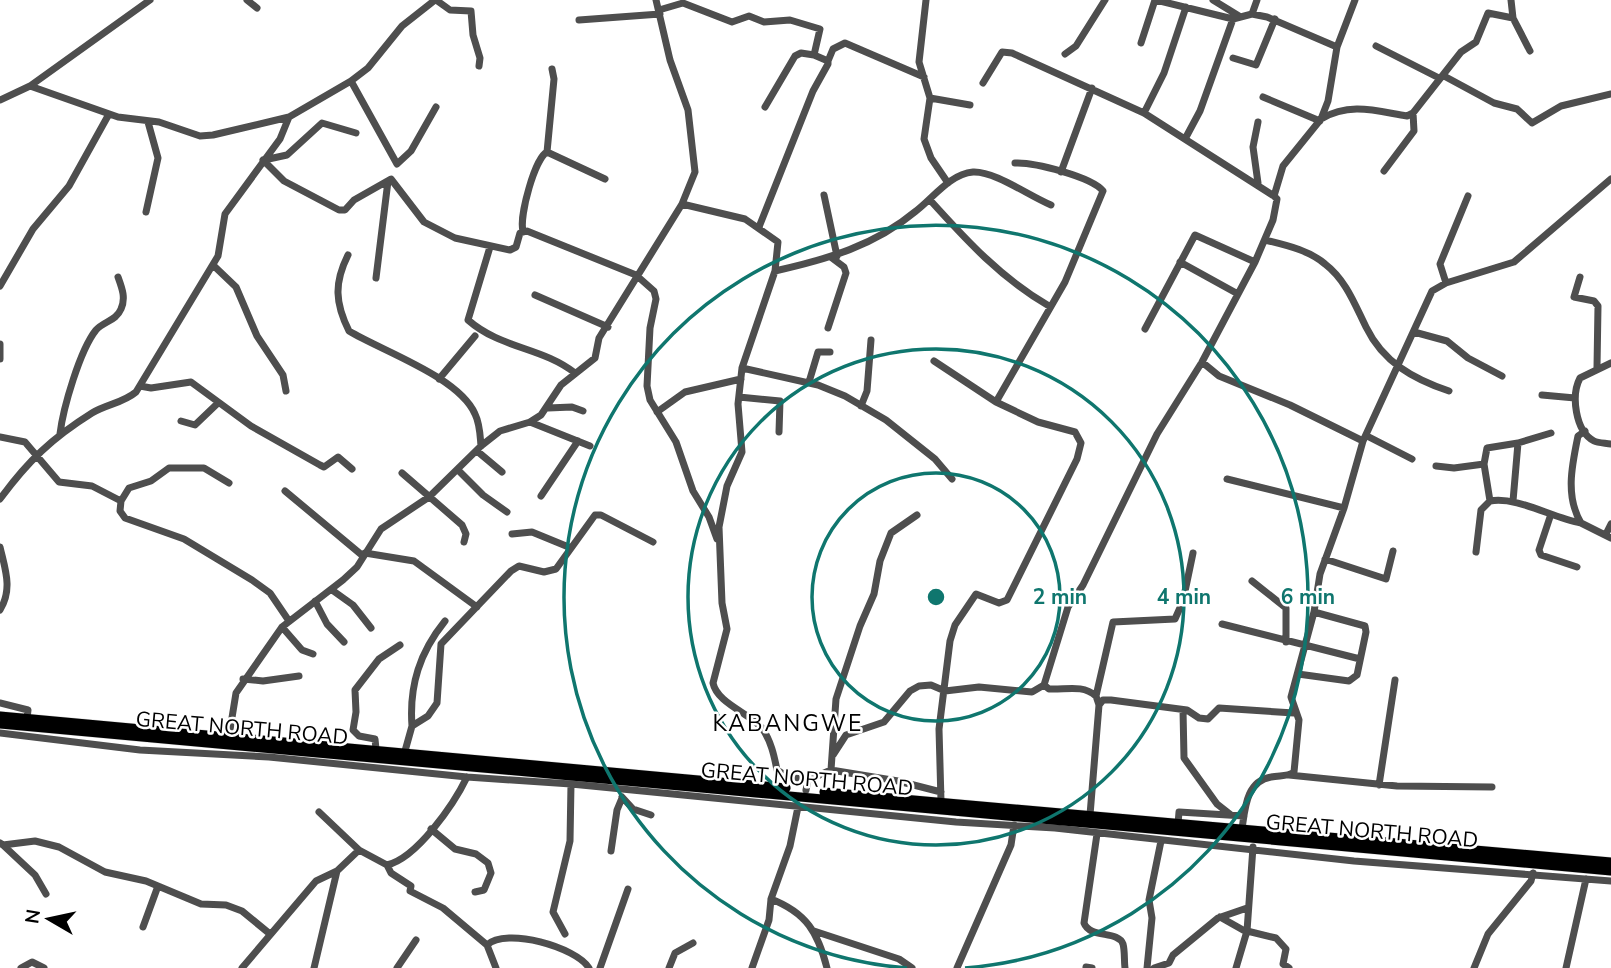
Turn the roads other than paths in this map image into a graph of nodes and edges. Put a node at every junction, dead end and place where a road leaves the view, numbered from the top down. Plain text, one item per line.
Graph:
1 (150, 0) edge
2 (247, 0) edge
3 (436, 0) edge
4 (656, 0) edge
5 (926, 0) edge
6 (1105, 0) edge
7 (1156, 0) edge
8 (1213, 0) edge
9 (1257, 0) edge
10 (1355, 0) edge
11 (1511, 0) edge
12 (1186, 7) junction
13 (257, 8) dead end
14 (659, 12) junction
15 (1252, 14) junction
16 (1236, 18) junction
17 (1513, 18) junction
18 (1275, 19) junction
19 (579, 20) dead end
20 (1141, 43) dead end
21 (1376, 46) dead end
22 (1336, 47) junction
23 (1530, 51) dead end
24 (1065, 54) dead end
25 (814, 55) junction
26 (1234, 58) dead end
27 (828, 61) junction
28 (479, 66) dead end
29 (552, 69) dead end
30 (925, 77) junction
31 (1442, 77) junction
32 (351, 81) junction
33 (983, 83) dead end
34 (30, 86) junction
35 (1091, 88) junction
36 (1611, 94) edge
37 (1263, 97) dead end
38 (930, 98) junction
39 (0, 100) edge
40 (970, 105) dead end
41 (436, 107) dead end
42 (765, 107) dead end
43 (1144, 113) junction
44 (1413, 113) junction
45 (109, 114) junction
46 (289, 117) junction
47 (1321, 120) junction
48 (148, 121) junction
49 (1258, 122) dead end
50 (356, 133) dead end
51 (1185, 139) junction
52 (547, 152) junction
53 (263, 160) junction
54 (1015, 163) dead end
55 (397, 164) junction
56 (1384, 171) dead end
57 (1061, 172) junction
58 (606, 179) dead end
59 (1611, 179) edge
60 (389, 180) junction
61 (948, 183) junction
62 (1258, 183) junction
63 (824, 195) dead end
64 (1274, 196) junction
65 (1468, 196) dead end
66 (930, 200) junction
67 (682, 204) junction
68 (1051, 205) dead end
69 (146, 212) dead end
70 (759, 227) junction
71 (523, 231) junction
72 (1265, 240) junction
73 (490, 247) junction
74 (348, 256) dead end
75 (835, 257) junction
76 (1180, 262) junction
77 (1255, 262) junction
78 (214, 266) junction
79 (775, 271) junction
80 (636, 275) junction
81 (118, 277) dead end
82 (1580, 277) dead end
83 (376, 278) dead end
84 (1446, 283) junction
85 (0, 286) edge
86 (1238, 294) junction
87 (535, 295) dead end
88 (1049, 306) junction
89 (608, 327) junction
90 (828, 328) dead end
91 (1144, 329) dead end
92 (1414, 332) junction
93 (475, 336) dead end
94 (871, 340) dead end
95 (0, 344) edge
96 (830, 352) dead end
97 (0, 359) edge
98 (934, 361) dead end
99 (1202, 362) junction
100 (1611, 363) edge
101 (1597, 367) junction
102 (742, 368) junction
103 (1398, 369) junction
104 (575, 373) junction
105 (1503, 376) dead end
106 (439, 379) junction
107 (741, 379) junction
108 (809, 382) junction
109 (140, 386) junction
110 (286, 391) dead end
111 (1449, 391) dead end
112 (1542, 396) dead end
113 (739, 397) junction
114 (1575, 398) junction
115 (996, 402) junction
116 (218, 403) junction
117 (861, 406) junction
118 (548, 408) junction
119 (583, 411) dead end
120 (657, 412) junction
121 (181, 421) dead end
122 (530, 422) junction
123 (1585, 431) junction
124 (779, 432) dead end
125 (60, 433) junction
126 (1551, 433) dead end
127 (0, 437) edge
128 (1365, 438) junction
129 (578, 441) junction
130 (1518, 443) junction
131 (1611, 444) edge
132 (590, 446) dead end
133 (479, 449) junction
134 (35, 455) junction
135 (1412, 459) dead end
136 (1485, 464) junction
137 (1436, 466) dead end
138 (352, 469) dead end
139 (458, 471) junction
140 (502, 472) dead end
141 (402, 473) dead end
142 (953, 478) dead end
143 (1227, 479) dead end
144 (229, 483) dead end
145 (285, 491) dead end
146 (541, 496) dead end
147 (429, 497) junction
148 (0, 499) edge
149 (121, 501) junction
150 (1513, 501) junction
151 (1490, 502) junction
152 (1344, 508) junction
153 (507, 512) dead end
154 (917, 515) dead end
155 (1550, 517) junction
156 (1581, 523) junction
157 (1611, 524) edge
158 (512, 534) dead end
159 (1609, 536) edge
160 (717, 539) junction
161 (464, 542) dead end
162 (653, 542) dead end
163 (0, 547) edge
164 (571, 548) junction
165 (1392, 551) dead end
166 (1476, 552) dead end
167 (1193, 553) dead end
168 (364, 555) junction
169 (1325, 559) junction
170 (1577, 568) dead end
171 (1252, 581) dead end
172 (332, 590) junction
173 (315, 601) junction
174 (477, 607) junction
175 (0, 610) edge
176 (1314, 612) junction
177 (289, 621) junction
178 (445, 621) dead end
179 (1222, 624) dead end
180 (282, 627) junction
181 (371, 628) dead end
182 (344, 642) dead end
183 (1286, 642) junction
184 (1305, 644) junction
185 (400, 645) dead end
186 (313, 654) dead end
187 (1360, 659) junction
188 (1298, 674) junction
189 (299, 676) dead end
190 (243, 679) junction
191 (1395, 680) dead end
192 (1044, 685) junction
193 (945, 691) junction
194 (1096, 696) junction
195 (0, 703) edge
196 (1099, 705) junction
197 (1183, 710) junction
198 (1294, 713) junction
199 (0, 716) edge
200 (27, 718) junction
201 (0, 724) edge
202 (412, 726) junction
203 (0, 733) edge
204 (229, 736) junction
205 (376, 749) junction
206 (405, 751) junction
207 (833, 755) junction
208 (831, 770) junction
209 (1288, 775) junction
210 (467, 777) junction
211 (898, 781) junction
212 (571, 784) junction
213 (807, 785) junction
214 (1379, 785) junction
215 (1492, 787) dead end
216 (623, 794) junction
217 (941, 797) junction
218 (894, 798) junction
219 (798, 807) junction
220 (319, 812) dead end
221 (650, 815) dead end
222 (1090, 815) junction
223 (1231, 815) junction
224 (1244, 816) junction
225 (1178, 824) junction
226 (1014, 825) junction
227 (431, 829) junction
228 (1242, 829) junction
229 (1097, 834) junction
230 (1161, 841) junction
231 (1253, 843) junction
232 (1, 844) edge
233 (359, 850) junction
234 (611, 851) dead end
235 (1611, 862) edge
236 (387, 865) junction
237 (337, 871) junction
238 (1611, 871) edge
239 (1533, 873) junction
240 (1586, 879) junction
241 (1611, 881) edge
242 (158, 886) junction
243 (628, 888) dead end
244 (475, 892) dead end
245 (46, 894) dead end
246 (772, 899) junction
247 (1247, 908) junction
248 (1220, 917) junction
249 (143, 927) dead end
250 (814, 931) junction
251 (1247, 931) junction
252 (270, 934) junction
253 (565, 934) dead end
254 (416, 940) dead end
255 (693, 943) dead end
256 (487, 945) junction
257 (493, 967) edge
258 (21, 968) edge
259 (44, 968) edge
260 (242, 968) edge
261 (314, 968) edge
262 (397, 968) edge
263 (589, 968) edge
264 (600, 968) edge
265 (668, 968) edge
266 (752, 968) edge
267 (827, 968) edge
268 (912, 968) edge
269 (957, 968) edge
270 (1125, 968) edge
271 (1147, 968) edge
272 (1154, 968) edge
273 (1236, 968) edge
274 (1289, 968) edge
275 (1474, 968) edge
276 (1566, 968) edge

1 - 34 street
2 - 13 street
3 - 28 street
3 - 32 street
4 - 14 street
5 - 30 street
6 - 24 street
7 - 12 street
7 - 20 street
8 - 16 street
9 - 15 street
10 - 22 street
11 - 17 street
12 - 16 street
12 - 43 street
14 - 19 street
14 - 25 street
14 - 67 street
15 - 16 street
15 - 18 street
16 - 51 street
17 - 23 street
17 - 31 street
18 - 22 street
18 - 26 street
21 - 31 street
22 - 47 street
25 - 27 street
25 - 42 street
27 - 30 street
27 - 70 street
29 - 52 street
30 - 38 street
31 - 36 street
31 - 44 street
32 - 46 street
32 - 55 street
33 - 35 street
34 - 39 street
34 - 45 street
35 - 43 street
35 - 57 street
37 - 47 street
38 - 40 street
38 - 61 street
41 - 55 street
43 - 51 street
44 - 47 street
44 - 56 street
45 - 48 street
45 - 85 street
46 - 48 street
46 - 53 street
47 - 64 street
48 - 69 street
49 - 62 street
50 - 53 street
51 - 62 street
52 - 58 street
52 - 71 street
53 - 60 street
53 - 78 street
54 - 57 street
55 - 60 street
57 - 88 street
59 - 84 street
60 - 73 street
60 - 83 street
61 - 66 street
61 - 68 street
62 - 64 street
63 - 75 street
64 - 72 street
65 - 84 street
66 - 75 street
66 - 88 street
67 - 70 street
67 - 80 street
70 - 79 street
71 - 73 street
71 - 80 street
72 - 77 street
72 - 103 street
73 - 104 street
74 - 106 street
75 - 79 street
75 - 90 street
76 - 77 street
76 - 86 street
76 - 91 street
77 - 86 street
78 - 109 street
78 - 110 street
79 - 102 street
80 - 89 street
80 - 120 street
81 - 125 street
82 - 101 street
84 - 92 street
86 - 99 street
87 - 89 street
88 - 115 street
89 - 104 street
92 - 103 street
92 - 105 street
93 - 106 street
94 - 117 street
95 - 97 street
96 - 108 street
98 - 115 street
99 - 128 street
99 - 192 street
100 - 101 street
101 - 114 street
102 - 107 street
102 - 108 street
103 - 111 street
103 - 128 street
104 - 118 street
106 - 133 street
107 - 113 street
107 - 120 street
108 - 117 street
109 - 116 street
109 - 125 street
112 - 114 street
113 - 124 street
113 - 160 street
114 - 123 street
115 - 193 street
116 - 121 street
116 - 138 street
117 - 142 street
118 - 119 street
118 - 122 street
120 - 160 street
122 - 129 street
122 - 133 street
123 - 131 street
123 - 156 street
125 - 134 street
126 - 130 street
127 - 134 street
128 - 135 street
128 - 152 street
129 - 132 street
129 - 146 street
130 - 136 street
130 - 150 street
133 - 139 street
133 - 140 street
134 - 148 street
134 - 149 street
136 - 137 street
136 - 151 street
139 - 147 street
139 - 153 street
141 - 147 street
143 - 152 street
144 - 149 street
145 - 168 street
147 - 161 street
147 - 168 street
149 - 177 street
150 - 151 street
150 - 155 street
151 - 166 street
152 - 169 street
154 - 207 street
155 - 156 street
155 - 170 street
156 - 159 street
157 - 159 street
158 - 164 street
160 - 213 street
162 - 164 street
163 - 175 street
164 - 174 street
165 - 169 street
167 - 194 street
168 - 172 street
168 - 174 street
169 - 176 street
171 - 183 street
172 - 173 street
172 - 181 street
173 - 177 street
173 - 182 street
174 - 202 street
176 - 184 street
176 - 187 street
177 - 180 street
178 - 202 street
179 - 183 street
180 - 186 street
180 - 190 street
183 - 184 street
184 - 187 street
184 - 188 street
185 - 205 street
187 - 188 street
188 - 198 street
189 - 190 street
190 - 204 street
191 - 214 street
192 - 193 street
192 - 194 street
193 - 207 street
193 - 217 street
194 - 196 street
195 - 200 street
196 - 197 street
196 - 222 street
197 - 198 street
197 - 223 street
198 - 209 street
199 - 200 main road, GREAT NORTH ROAD
200 - 204 main road, GREAT NORTH ROAD
201 - 231 main road, GREAT NORTH ROAD
202 - 206 street
203 - 210 street
204 - 205 main road, GREAT NORTH ROAD
205 - 206 main road, GREAT NORTH ROAD
206 - 213 main road, GREAT NORTH ROAD
207 - 208 street
208 - 211 street
208 - 213 street
209 - 214 street
209 - 224 street
210 - 212 street
210 - 227 street
211 - 217 street
211 - 218 street
212 - 216 street
212 - 253 street
213 - 218 main road, GREAT NORTH ROAD
214 - 215 street
216 - 219 street
216 - 221 street
216 - 234 street
217 - 218 main road, GREAT NORTH ROAD
217 - 222 main road, GREAT NORTH ROAD
219 - 226 street
219 - 246 street
220 - 233 street
222 - 225 main road, GREAT NORTH ROAD
223 - 224 street
223 - 225 street
224 - 228 street
225 - 228 main road, GREAT NORTH ROAD
226 - 229 street
226 - 269 street
227 - 236 street
227 - 244 street
228 - 235 main road, GREAT NORTH ROAD
229 - 230 street
229 - 270 street
230 - 231 street
230 - 271 street
231 - 238 main road, GREAT NORTH ROAD
231 - 239 street
231 - 247 street
232 - 242 street
232 - 245 street
233 - 236 street
233 - 237 street
236 - 256 street
237 - 252 street
237 - 261 street
239 - 240 street
239 - 275 street
240 - 241 street
240 - 276 street
242 - 249 street
242 - 252 street
243 - 264 street
246 - 250 street
246 - 266 street
247 - 248 street
247 - 251 street
248 - 251 street
248 - 272 street
250 - 267 street
250 - 268 street
251 - 273 street
251 - 274 street
252 - 260 street
254 - 262 street
255 - 265 street
256 - 257 street
256 - 263 street
258 - 259 street

